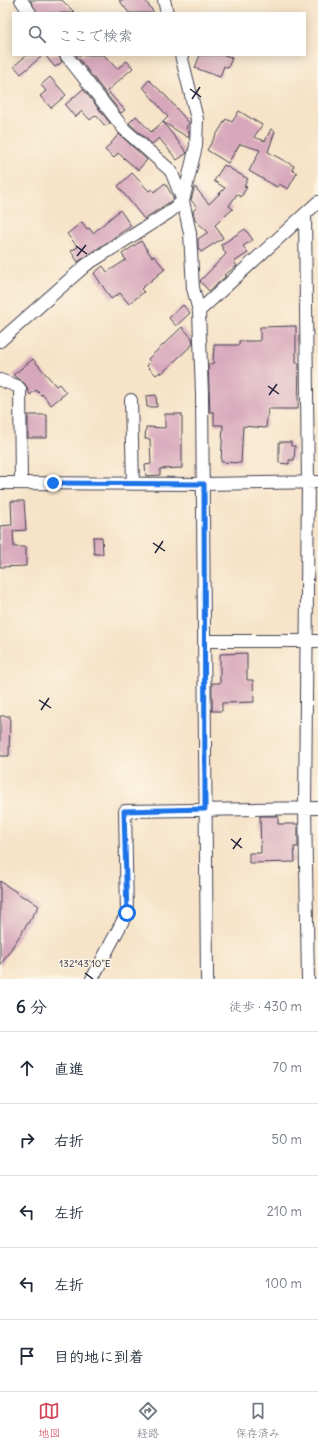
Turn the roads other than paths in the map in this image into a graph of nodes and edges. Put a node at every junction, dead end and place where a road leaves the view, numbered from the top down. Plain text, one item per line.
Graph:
1 (21, 0) edge
2 (164, 0) edge
3 (29, 12) edge
4 (167, 12) edge
5 (67, 56) edge
6 (181, 56) edge
7 (183, 201) junction
8 (318, 202) edge
9 (305, 215) junction
10 (199, 311) junction
11 (0, 341) edge
12 (0, 380) edge
13 (131, 400) dead end
14 (313, 482) edge
15 (0, 483) edge
16 (21, 483) junction
17 (133, 484) junction
18 (204, 484) junction
19 (205, 641) junction
20 (312, 641) edge
21 (305, 808) junction
22 (318, 808) edge
23 (205, 809) junction
24 (92, 979) edge
25 (207, 979) edge
26 (308, 979) edge

1 - 3 street
2 - 4 street
5 - 7 street
6 - 7 street
7 - 10 street
7 - 11 street
8 - 9 street
9 - 10 street
9 - 14 street
10 - 18 street
12 - 16 street
13 - 17 street
14 - 18 street
14 - 20 street
15 - 16 street
16 - 17 street
17 - 18 street
18 - 19 street
19 - 20 street
19 - 23 street
20 - 21 street
21 - 22 street
21 - 23 street
21 - 26 street
23 - 24 street
23 - 25 street

